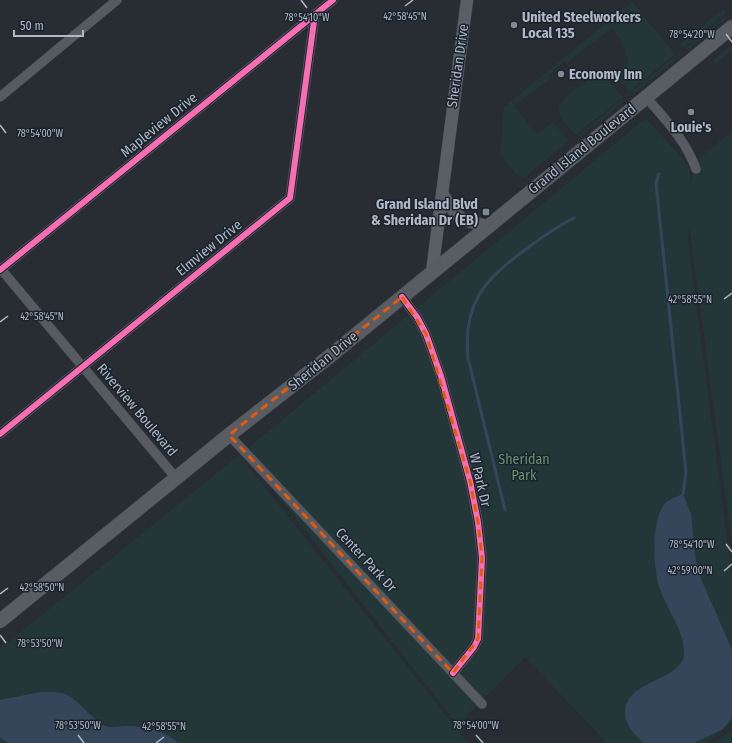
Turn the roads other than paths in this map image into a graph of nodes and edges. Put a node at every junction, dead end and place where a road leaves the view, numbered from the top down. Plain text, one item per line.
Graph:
1 (117, 0) edge
2 (333, 0) edge
3 (467, 0) edge
4 (315, 14) junction
5 (732, 27) edge
6 (0, 97) edge
7 (646, 97) junction
8 (696, 169) dead end
9 (442, 193) junction
10 (488, 226) junction
11 (0, 269) edge
12 (432, 272) junction
13 (402, 297) junction
14 (82, 366) junction
15 (0, 434) edge
16 (229, 435) junction
17 (176, 478) junction
18 (0, 621) edge
19 (453, 673) junction
20 (482, 704) dead end

1 - 6 street
2 - 4 street, Mapleview Drive
3 - 9 main road, Sheridan Drive
4 - 11 street, Mapleview Drive
4 - 14 street, Elmview Drive
5 - 7 main road, Grand Island Boulevard
7 - 8 street
7 - 10 main road, Grand Island Boulevard
9 - 10 main road
9 - 12 main road, Sheridan Drive
10 - 12 main road, Grand Island Boulevard
11 - 14 street, Riverview Boulevard
12 - 13 main road, Sheridan Drive
13 - 16 main road, Sheridan Drive
13 - 19 street, W Park Dr
14 - 15 street, Elmview Drive
14 - 17 street, Riverview Boulevard
16 - 17 main road, Sheridan Drive
16 - 19 street, Center Park Dr
17 - 18 main road, Sheridan Drive
19 - 20 street, Center Park Dr

